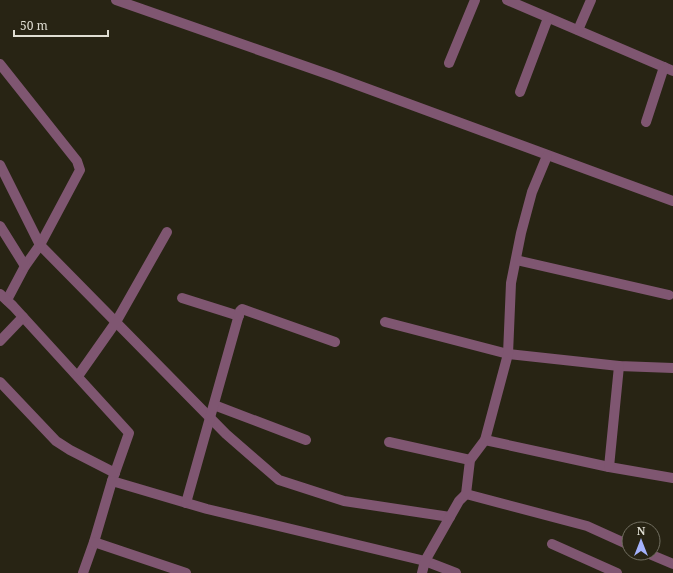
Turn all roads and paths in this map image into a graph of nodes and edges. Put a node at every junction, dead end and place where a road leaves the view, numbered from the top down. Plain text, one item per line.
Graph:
1 (116, 0) edge
2 (475, 0) edge
3 (507, 0) edge
4 (591, 0) edge
5 (130, 2) edge
6 (526, 4) edge
7 (548, 18) junction
8 (578, 30) junction
9 (449, 63) dead end
10 (0, 64) edge
11 (669, 69) edge
12 (520, 92) dead end
13 (646, 122) dead end
14 (547, 156) junction
15 (0, 165) edge
16 (673, 202) edge
17 (0, 226) edge
18 (167, 232) dead end
19 (40, 245) junction
20 (516, 260) junction
21 (25, 266) junction
22 (669, 295) dead end
23 (4, 297) edge
24 (182, 298) dead end
25 (239, 316) junction
26 (23, 317) junction
27 (116, 322) junction
28 (385, 322) dead end
29 (0, 341) edge
30 (335, 342) dead end
31 (508, 354) junction
32 (619, 366) junction
33 (673, 368) edge
34 (78, 376) junction
35 (0, 382) edge
36 (214, 405) junction
37 (210, 418) junction
38 (306, 440) dead end
39 (484, 440) junction
40 (389, 442) dead end
41 (470, 460) junction
42 (610, 467) junction
43 (113, 477) junction
44 (673, 478) edge
45 (466, 494) junction
46 (186, 503) junction
47 (450, 517) junction
48 (621, 541) edge
49 (94, 542) junction
50 (552, 544) dead end
51 (661, 559) edge
52 (425, 562) junction
53 (673, 564) edge
54 (83, 573) edge
55 (186, 573) edge
56 (422, 573) edge
57 (456, 573) edge
58 (617, 573) edge

1 - 5 street
2 - 9 street
3 - 6 street
4 - 8 street
5 - 14 street
6 - 7 street
7 - 8 street
7 - 12 street
8 - 11 street
10 - 19 street
11 - 13 street
14 - 16 street
14 - 20 street
15 - 19 street
17 - 21 street
18 - 27 street
19 - 21 street
19 - 27 street
20 - 22 street
20 - 31 street
21 - 23 street
23 - 26 street
24 - 25 street
25 - 30 street
25 - 36 street
26 - 29 street
26 - 34 street
27 - 34 street
27 - 37 street
28 - 31 street
31 - 32 street
31 - 39 street
32 - 33 street
32 - 42 street
34 - 43 street
35 - 43 street
36 - 37 street
36 - 38 street
37 - 46 street
37 - 47 street
39 - 41 street
39 - 42 street
40 - 41 street
41 - 45 street
42 - 44 street
43 - 46 street
43 - 49 street
45 - 47 street
45 - 48 street
46 - 52 street
47 - 52 street
49 - 54 street
49 - 55 street
50 - 58 street
51 - 53 street
52 - 56 street
52 - 57 street

